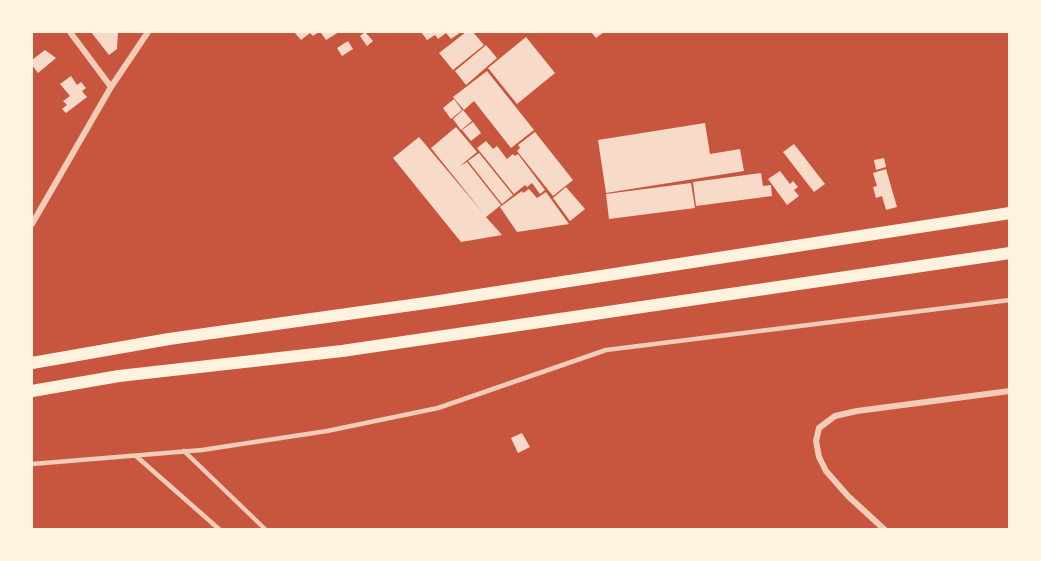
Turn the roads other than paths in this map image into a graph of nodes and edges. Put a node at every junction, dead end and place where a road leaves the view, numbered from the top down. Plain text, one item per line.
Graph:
1 (70, 32) edge
2 (148, 32) edge
3 (111, 87) junction
4 (1010, 213) edge
5 (32, 224) edge
6 (1010, 254) edge
7 (1010, 300) edge
8 (32, 363) edge
9 (32, 391) edge
10 (1010, 391) edge
11 (184, 451) junction
12 (136, 456) junction
13 (32, 464) edge
14 (220, 530) edge
15 (266, 530) edge
16 (885, 530) edge

1 - 3 street
2 - 3 street
3 - 5 street
4 - 8 main road
6 - 9 main road
7 - 11 lane
10 - 16 street
11 - 12 lane
11 - 15 lane
12 - 13 lane
12 - 14 lane

